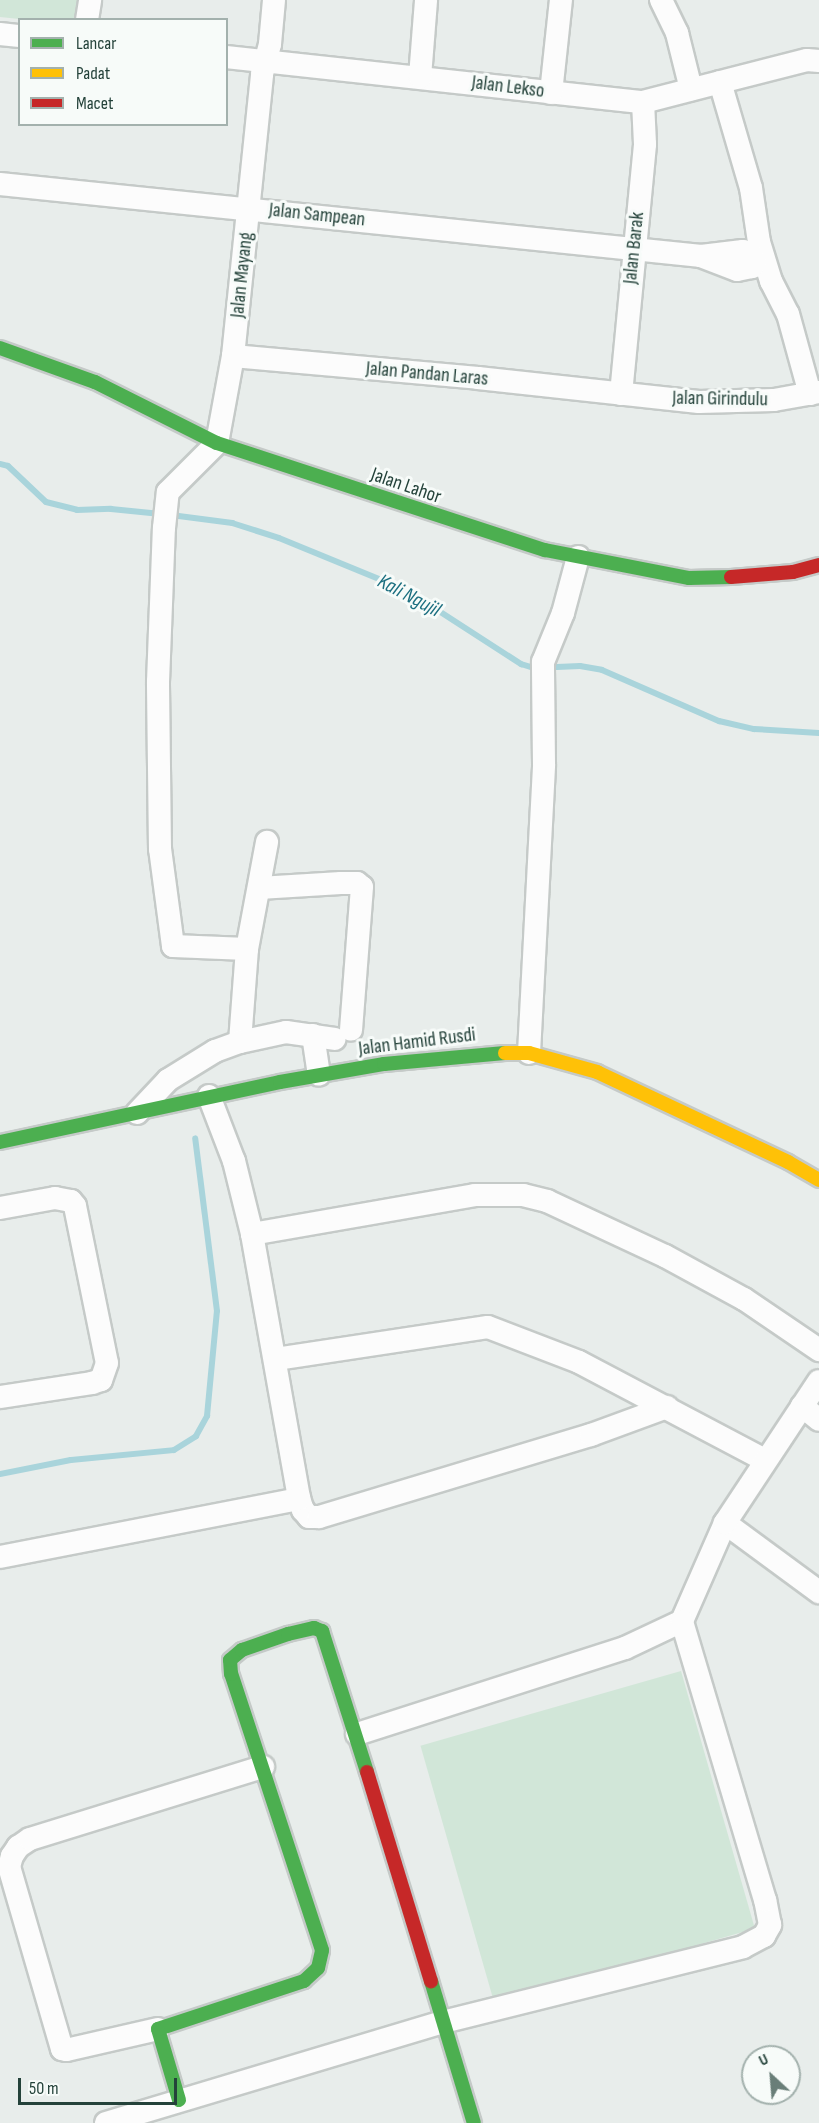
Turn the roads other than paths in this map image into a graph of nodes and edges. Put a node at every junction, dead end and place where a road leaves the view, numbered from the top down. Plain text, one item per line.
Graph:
1 (90, 0) edge
2 (274, 0) edge
3 (426, 0) edge
4 (561, 0) edge
5 (661, 0) edge
6 (87, 18) edge
7 (0, 34) edge
8 (18, 36) edge
9 (228, 57) edge
10 (267, 61) junction
11 (819, 61) edge
12 (420, 77) junction
13 (720, 82) junction
14 (691, 89) junction
15 (551, 93) junction
16 (643, 102) junction
17 (0, 184) edge
18 (250, 208) junction
19 (633, 247) junction
20 (760, 262) junction
21 (0, 348) edge
22 (233, 356) junction
23 (815, 393) edge
24 (621, 394) junction
25 (218, 442) junction
26 (578, 557) junction
27 (819, 565) edge
28 (267, 842) dead end
29 (259, 888) junction
30 (247, 949) junction
31 (313, 1035) junction
32 (240, 1042) junction
33 (529, 1053) junction
34 (319, 1075) junction
35 (209, 1096) junction
36 (137, 1113) junction
37 (0, 1142) edge
38 (819, 1180) edge
39 (0, 1208) edge
40 (252, 1234) junction
41 (819, 1350) edge
42 (276, 1359) junction
43 (819, 1382) edge
44 (0, 1396) edge
45 (667, 1407) junction
46 (810, 1413) edge
47 (765, 1460) junction
48 (299, 1499) junction
49 (725, 1523) junction
50 (0, 1557) edge
51 (819, 1592) edge
52 (682, 1621) junction
53 (357, 1734) junction
54 (263, 1767) junction
55 (443, 2022) junction
56 (158, 2029) junction
57 (179, 2100) junction
58 (106, 2123) edge
59 (474, 2123) edge

1 - 6 street
2 - 10 street, Jalan Mayang
3 - 12 street
4 - 15 street
5 - 14 street
7 - 8 street
9 - 10 street, Jalan Lekso
10 - 12 street, Jalan Lekso
10 - 18 street, Jalan Mayang
11 - 13 street, Jalan Lekso
12 - 15 street, Jalan Lekso
13 - 14 street, Jalan Lekso
13 - 20 street
14 - 16 street, Jalan Lekso
15 - 16 street, Jalan Lekso
16 - 19 street, Jalan Barak
17 - 18 street, Jalan Sampean
18 - 19 street, Jalan Sampean
18 - 22 street, Jalan Mayang
19 - 20 street, Jalan Sampean
19 - 24 street, Jalan Barak
20 - 23 street
21 - 25 street, Jalan Lahor
22 - 24 street, Jalan Pandan Laras
22 - 25 street, Jalan Mayang
23 - 24 street, Jalan Girindulu
25 - 26 street, Jalan Lahor
25 - 30 street
26 - 27 street, Jalan Lahor
26 - 33 street
28 - 29 street
29 - 30 street
29 - 31 street
30 - 32 street
31 - 32 street
31 - 34 street
32 - 36 street
33 - 34 street, Jalan Hamid Rusdi
33 - 38 street, Jalan Hamid Rusdi
34 - 35 street, Jalan Hamid Rusdi
35 - 36 street, Jalan Hamid Rusdi
35 - 40 street
36 - 37 street, Jalan Hamid Rusdi
39 - 44 street
40 - 41 street
40 - 42 street
42 - 45 street
42 - 48 street
43 - 46 street
45 - 47 street
45 - 48 street
46 - 47 street
47 - 49 street
48 - 50 street
49 - 51 street
49 - 52 street
52 - 53 street
52 - 55 street
53 - 54 street
53 - 55 street
54 - 56 street
54 - 56 street
55 - 57 street
55 - 59 street
56 - 57 street
57 - 58 street

